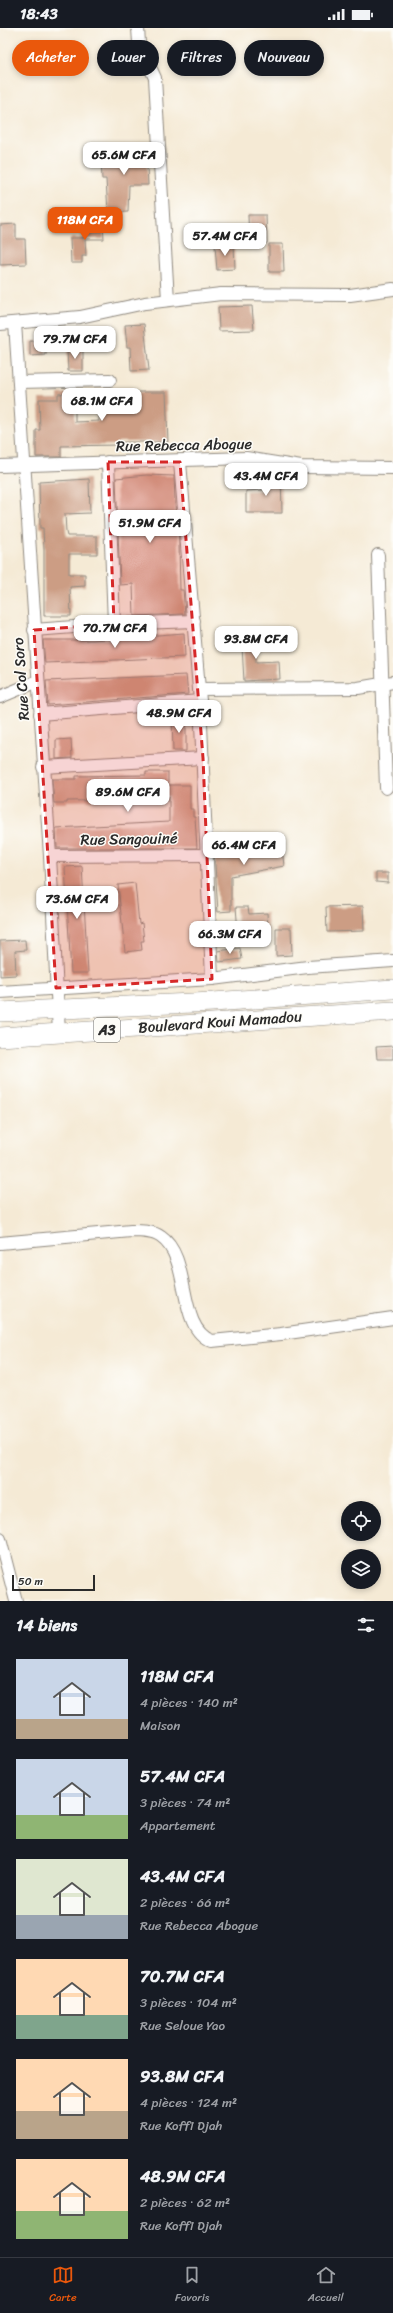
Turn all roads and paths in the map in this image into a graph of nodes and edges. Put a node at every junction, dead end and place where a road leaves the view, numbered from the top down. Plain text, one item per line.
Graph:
1 (138, 28) edge
2 (393, 289) edge
3 (168, 300) junction
4 (15, 323) junction
5 (0, 324) edge
6 (110, 380) dead end
7 (19, 382) junction
8 (108, 462) junction
9 (180, 462) junction
10 (0, 466) edge
11 (24, 466) junction
12 (393, 468) edge
13 (378, 555) dead end
14 (194, 621) junction
15 (114, 624) junction
16 (34, 630) junction
17 (38, 681) junction
18 (387, 683) edge
19 (199, 695) junction
20 (0, 697) edge
21 (40, 714) junction
22 (203, 758) junction
23 (43, 767) junction
24 (386, 788) dead end
25 (207, 855) junction
26 (50, 856) junction
27 (393, 962) edge
28 (212, 979) junction
29 (56, 988) junction
30 (393, 989) edge
31 (0, 992) edge
32 (58, 1009) junction
33 (393, 1011) edge
34 (0, 1012) edge
35 (59, 1033) junction
36 (0, 1037) edge
37 (0, 1243) edge
38 (393, 1318) edge
39 (0, 1539) edge
40 (16, 1601) edge

1 - 3 street
2 - 3 street
3 - 4 street
4 - 5 street
4 - 7 street, Rue Col Soro
6 - 7 street
7 - 11 street, Rue Col Soro
8 - 9 street, Rue Rebecca Abogue
8 - 11 street, Rue Rebecca Abogue
8 - 15 street
9 - 12 street, Rue Rebecca Abogue
9 - 14 street
10 - 11 street, Rue Rebecca Abogue
11 - 16 street, Rue Col Soro
13 - 18 street
14 - 15 street
14 - 19 street
15 - 16 street
16 - 17 street, Rue Col Soro
17 - 20 street
17 - 21 street, Rue Col Soro
18 - 19 street
18 - 24 street
19 - 21 street
19 - 22 street
21 - 23 street, Rue Col Soro
22 - 23 street
22 - 25 street
23 - 26 street, Rue Col Soro
25 - 26 street, Rue Sangouiné
25 - 28 street
26 - 29 street, Rue Col Soro
27 - 28 street
28 - 29 street
29 - 31 street
29 - 32 street, Rue Col Soro
30 - 32 main road, Boulevard Koui Mamadou / A3
32 - 34 main road, Boulevard Koui Mamadou / A3
32 - 35 street, Rue Col Soro
33 - 35 main road, Boulevard Koui Mamadou / A3
35 - 36 main road, Boulevard Koui Mamadou / A3
37 - 38 street
39 - 40 street

